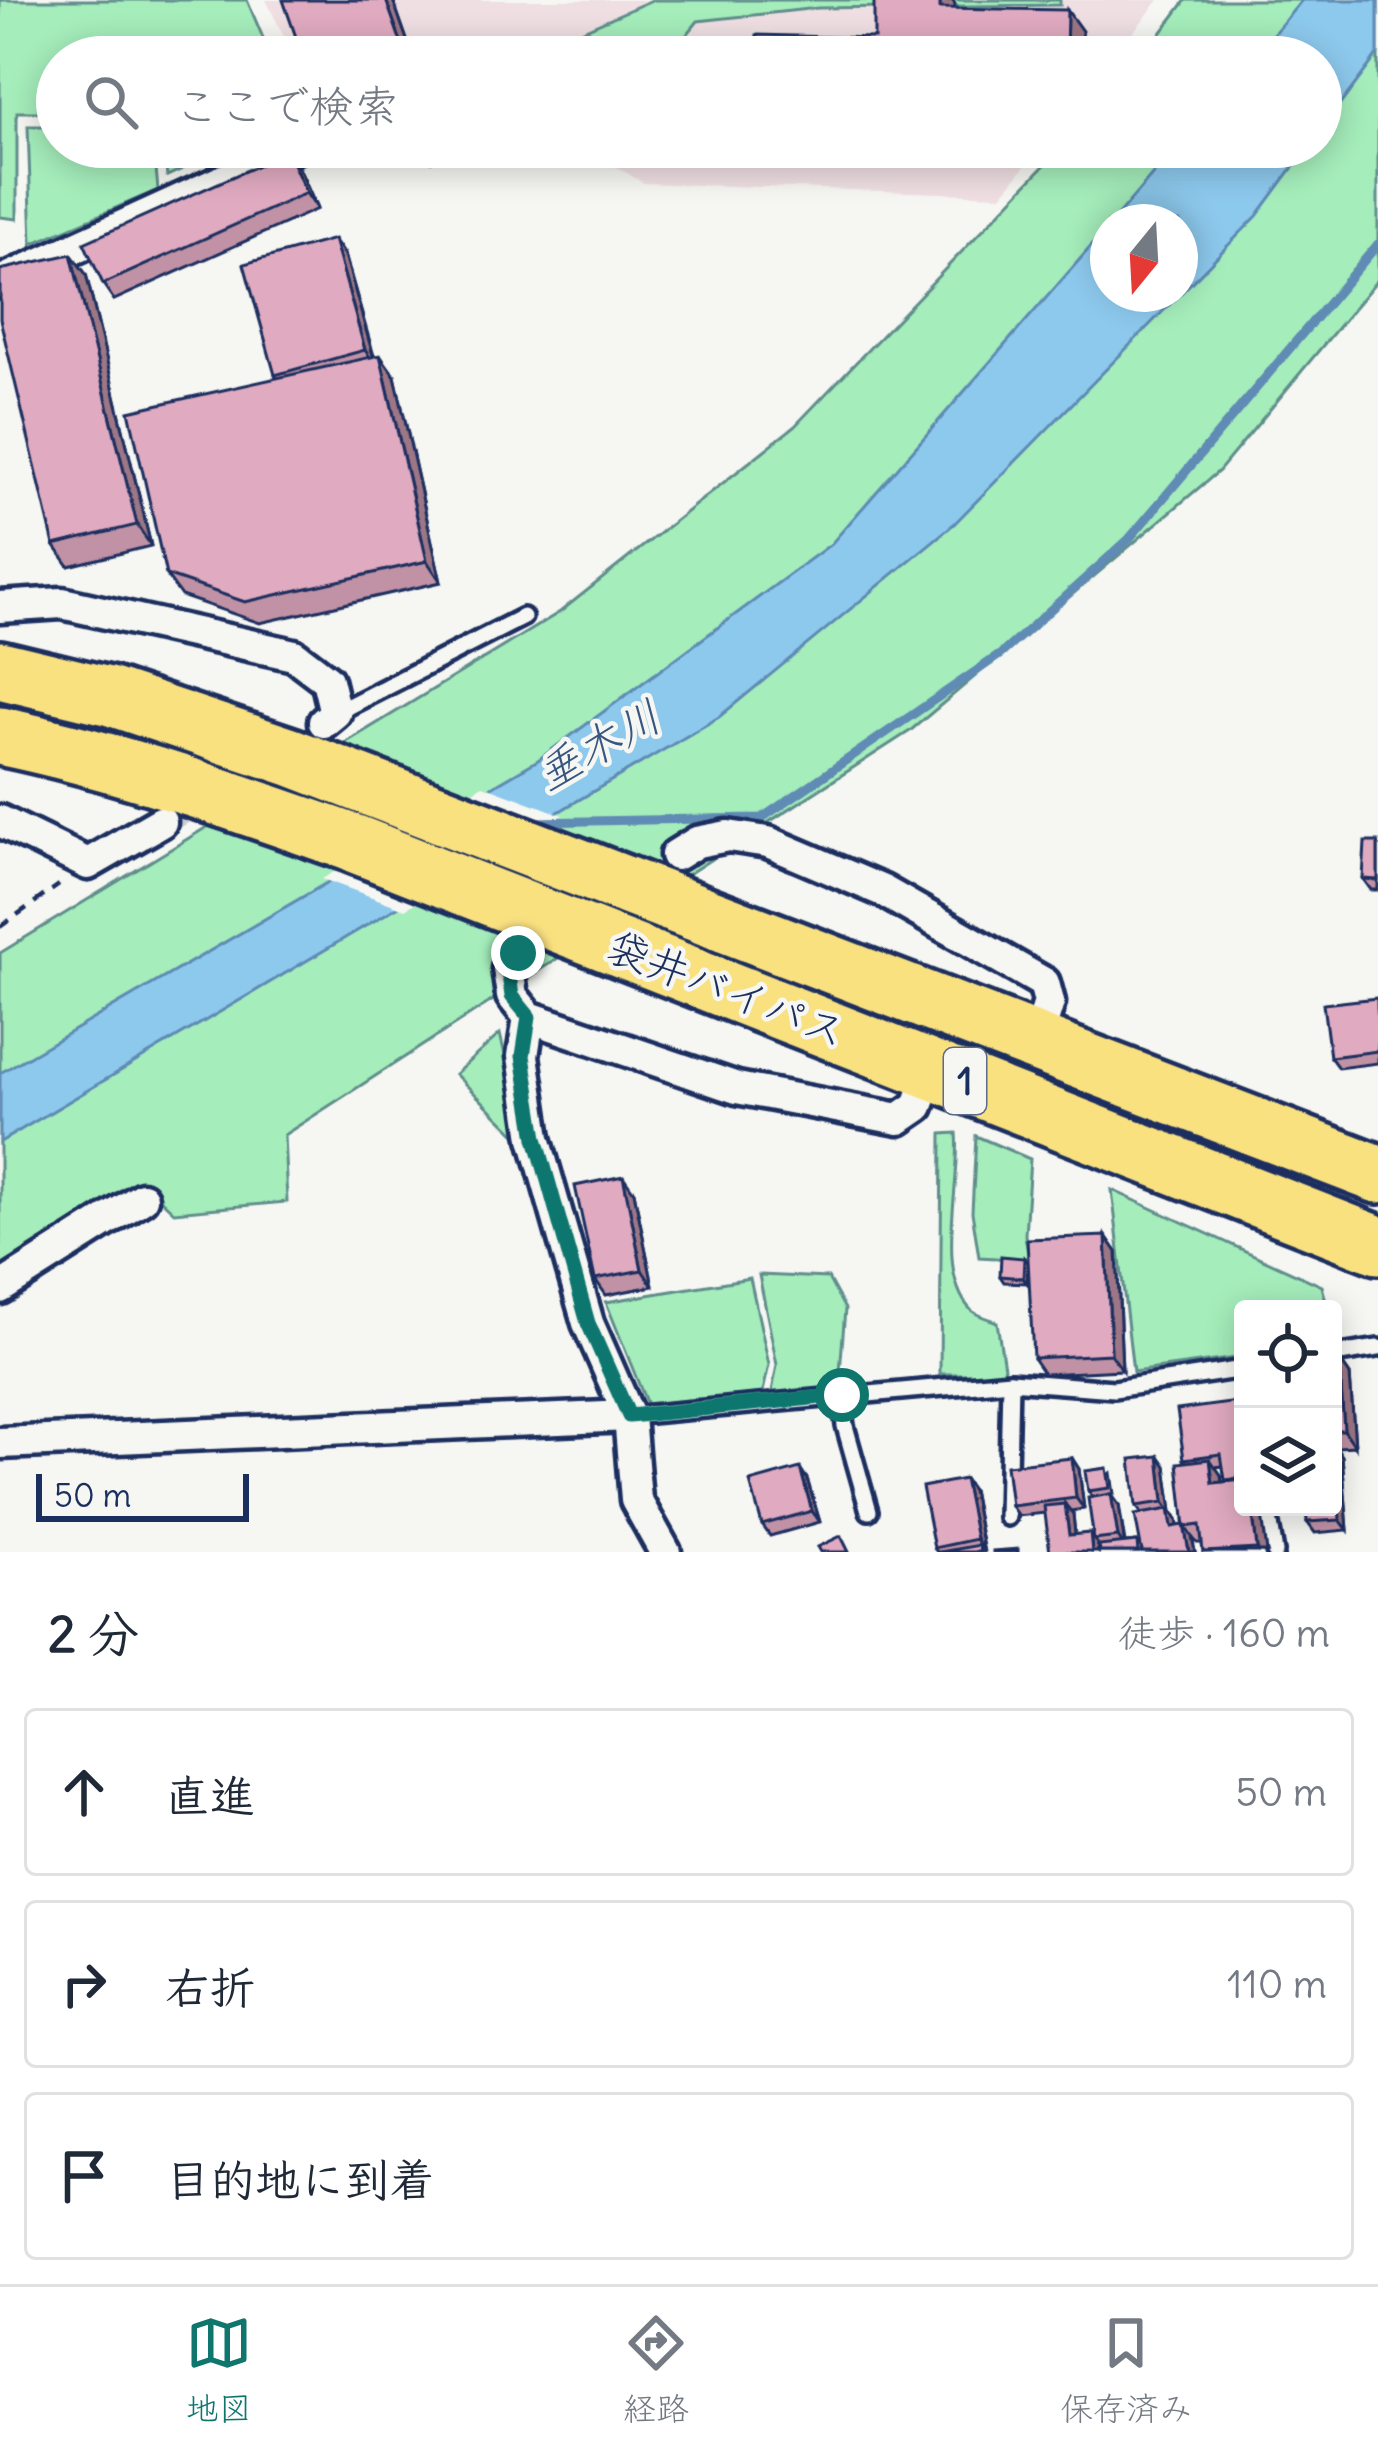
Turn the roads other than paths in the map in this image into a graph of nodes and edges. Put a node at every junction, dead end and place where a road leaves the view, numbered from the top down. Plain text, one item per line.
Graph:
1 (250, 168) edge
2 (0, 281) edge
3 (0, 607) edge
4 (523, 616) dead end
5 (0, 670) edge
6 (316, 730) junction
7 (0, 736) edge
8 (0, 821) edge
9 (160, 822) tunnel mouth
10 (676, 855) dead end
11 (534, 937) junction
12 (529, 1017) junction
13 (1036, 1044) junction
14 (932, 1068) junction
15 (1378, 1174) edge
16 (142, 1198) dead end
17 (1378, 1245) edge
18 (0, 1288) edge
19 (1378, 1348) edge
20 (1342, 1354) edge
21 (1234, 1370) edge
22 (1010, 1381) junction
23 (842, 1395) junction
24 (629, 1416) junction
25 (0, 1443) edge
26 (869, 1511) dead end
27 (1269, 1516) edge
28 (1007, 1517) edge
29 (665, 1552) edge
30 (1275, 1552) edge

1 - 2 street
3 - 6 street
4 - 6 lane
5 - 6 highway, 袋井バイパス / 1
6 - 13 highway, 袋井バイパス / 1
7 - 11 highway, 袋井バイパス / 1
8 - 9 street
10 - 13 street
11 - 12 street
11 - 14 highway, 袋井バイパス / 1
12 - 14 street
12 - 24 street
13 - 15 highway, 袋井バイパス / 1
14 - 17 highway, 袋井バイパス / 1
16 - 18 street
19 - 20 lane
21 - 22 lane
22 - 23 lane
22 - 28 lane
23 - 24 lane
23 - 26 lane
24 - 25 street
24 - 29 street
27 - 30 lane

